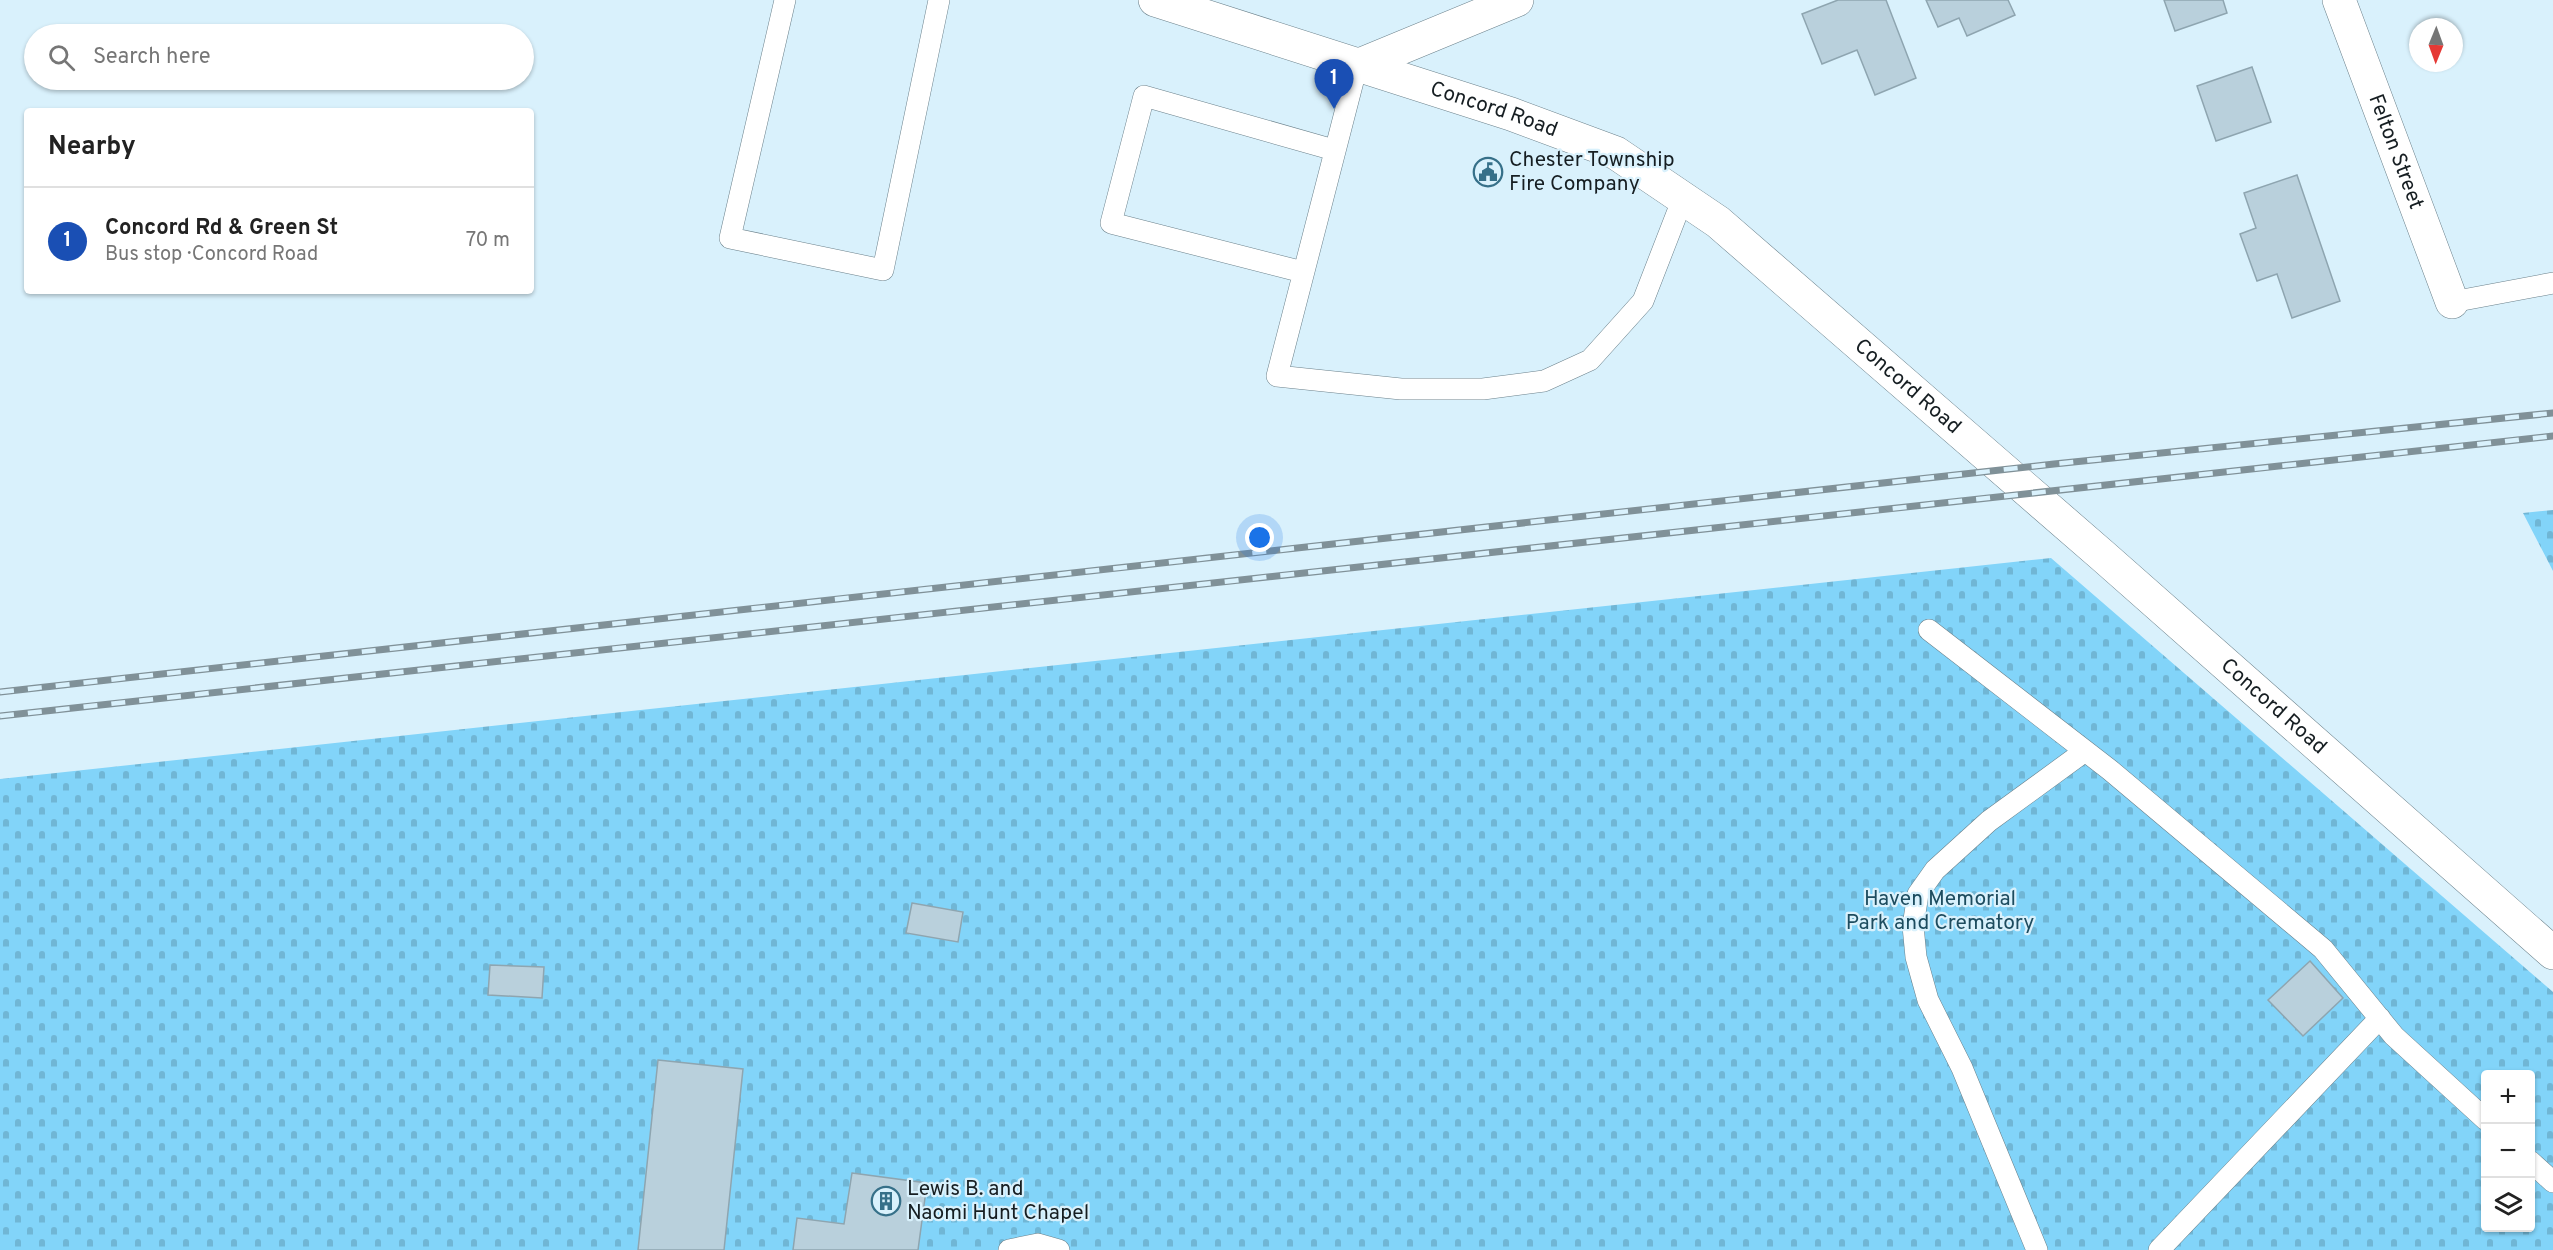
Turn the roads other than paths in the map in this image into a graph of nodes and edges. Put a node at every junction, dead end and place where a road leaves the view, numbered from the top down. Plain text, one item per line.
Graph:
1 (785, 0) edge
2 (939, 0) edge
3 (1155, 0) edge
4 (1194, 0) edge
5 (1517, 0) edge
6 (2339, 0) edge
7 (1244, 27) junction
8 (1357, 66) junction
9 (1334, 150) junction
10 (1683, 198) junction
11 (1303, 272) junction
12 (2553, 283) edge
13 (2452, 302) joint
14 (1929, 630) dead end
15 (2085, 751) junction
16 (2553, 954) edge
17 (2380, 1018) junction
18 (2481, 1115) edge
19 (2535, 1166) edge
20 (2553, 1182) edge
21 (1010, 1250) edge
22 (1059, 1250) edge
23 (2037, 1250) edge
24 (2159, 1250) edge

1 - 2 lane
3 - 7 main road, Concord Road
4 - 7 main road
5 - 8 main road
6 - 13 main road, Felton Street
7 - 8 main road, Concord Road
8 - 9 lane
8 - 10 main road, Concord Road
9 - 11 lane
9 - 11 lane
10 - 11 lane
10 - 16 main road, Concord Road
12 - 13 lane
14 - 15 lane
15 - 17 lane
15 - 23 lane
17 - 18 lane
17 - 24 lane
19 - 20 lane
21 - 22 lane

